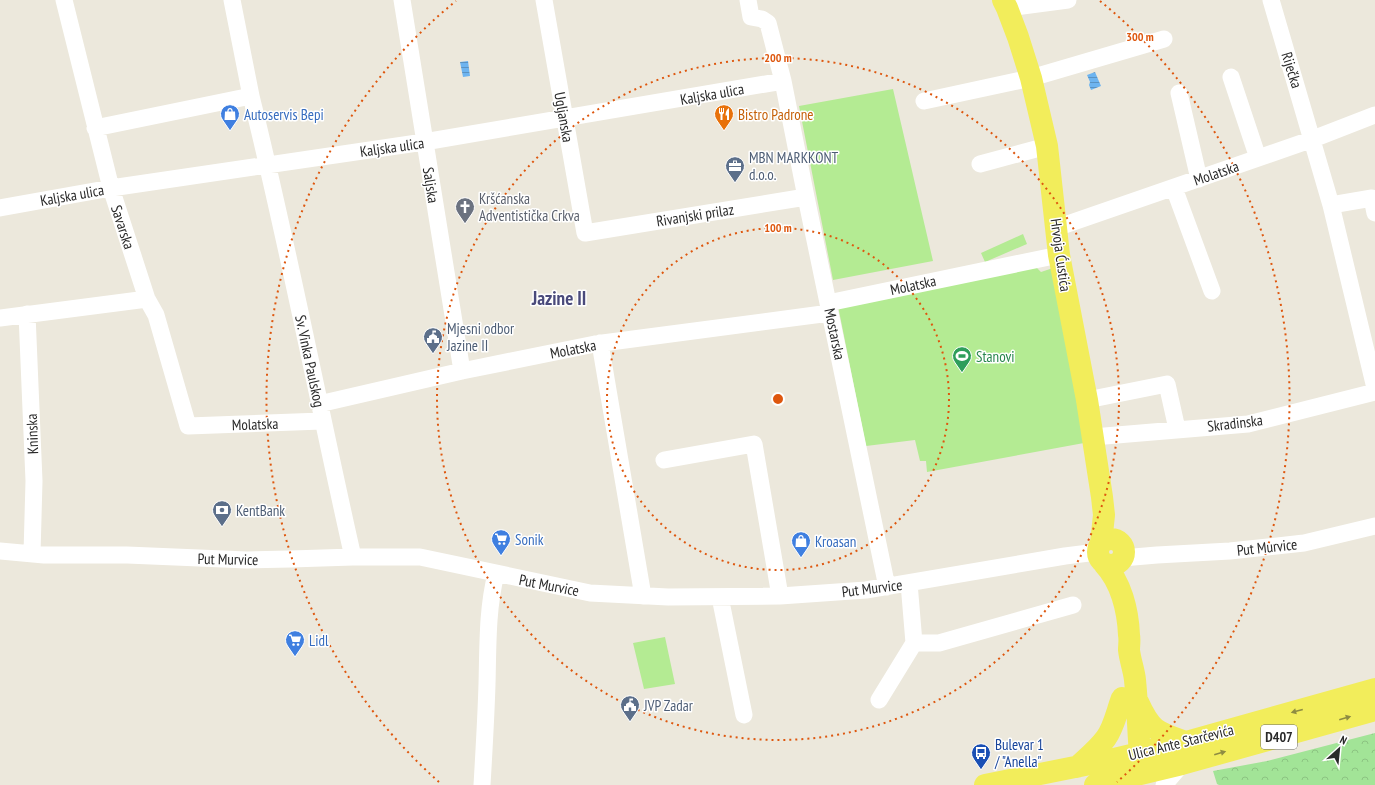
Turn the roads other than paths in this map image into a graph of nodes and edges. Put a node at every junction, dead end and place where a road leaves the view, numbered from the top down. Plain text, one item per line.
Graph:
1 (64, 0) edge
2 (232, 0) edge
3 (402, 0) edge
4 (544, 0) edge
5 (748, 0) edge
6 (1068, 0) edge
7 (1271, 0) edge
8 (1005, 4) edge
9 (1164, 39) dead end
10 (1230, 77) dead end
11 (1031, 78) junction
12 (784, 81) junction
13 (1179, 93) dead end
14 (252, 96) junction
15 (924, 101) dead end
16 (1375, 116) edge
17 (564, 119) junction
18 (95, 128) junction
19 (1312, 140) junction
20 (424, 142) junction
21 (1047, 146) junction
22 (1258, 158) junction
23 (980, 164) dead end
24 (268, 165) junction
25 (1199, 179) junction
26 (111, 188) junction
27 (1174, 188) junction
28 (806, 198) junction
29 (1331, 205) junction
30 (0, 208) edge
31 (1375, 213) edge
32 (1056, 228) junction
33 (585, 233) joint
34 (1051, 256) junction
35 (1212, 291) dead end
36 (147, 299) junction
37 (829, 308) junction
38 (27, 314) junction
39 (0, 318) edge
40 (600, 343) junction
41 (462, 371) junction
42 (1375, 388) edge
43 (1375, 392) edge
44 (1087, 400) junction
45 (319, 404) junction
46 (322, 421) junction
47 (188, 426) joint
48 (1177, 429) junction
49 (1093, 437) junction
50 (664, 460) dead end
51 (1375, 526) edge
52 (0, 551) edge
53 (1111, 551) junction
54 (32, 554) junction
55 (353, 557) junction
56 (496, 574) junction
57 (909, 583) junction
58 (887, 587) junction
59 (643, 596) junction
60 (780, 596) junction
61 (720, 597) junction
62 (1073, 605) dead end
63 (914, 643) junction
64 (1375, 689) edge
65 (1129, 698) junction
66 (879, 700) dead end
67 (1375, 710) edge
68 (744, 715) dead end
69 (1186, 742) junction
70 (1132, 755) junction
71 (1182, 764) junction
72 (1077, 767) junction
73 (1134, 781) edge
74 (482, 785) edge
75 (985, 785) edge
76 (1095, 785) edge
77 (1164, 785) edge

1 - 18 street, Savarska
2 - 14 street, Sv. Vinka Paulskog
3 - 20 street, Saljska
4 - 17 street, Ugljanska
5 - 12 street, Mostarska
6 - 8 street
7 - 19 street, Riječka
8 - 11 main road, Hrvoja Ćustića
9 - 11 street
10 - 22 street
11 - 15 street
11 - 21 main road, Hrvoja Ćustića
12 - 17 street, Kaljska ulica
12 - 28 street, Mostarska
13 - 25 street
14 - 18 street
14 - 24 street, Sv. Vinka Paulskog
16 - 19 street, Molatska
17 - 20 street, Kaljska ulica
17 - 33 street, Ugljanska
18 - 26 street, Savarska
19 - 22 street, Molatska
19 - 29 street, Riječka
20 - 24 street, Kaljska ulica
20 - 41 street, Saljska
21 - 23 street
21 - 32 main road, Hrvoja Ćustića
22 - 25 street, Molatska
24 - 26 street, Kaljska ulica
24 - 45 street, Sv. Vinka Paulskog
25 - 27 street, Molatska
26 - 30 street, Kaljska ulica
26 - 36 street, Savarska
27 - 32 street, Molatska
27 - 35 street
28 - 33 street, Rivanjski prilaz
28 - 37 street, Mostarska
29 - 31 street
29 - 42 street, Riječka
32 - 34 main road, Hrvoja Ćustića
34 - 37 street, Molatska
34 - 44 main road, Hrvoja Ćustića
36 - 38 street
36 - 47 street, Savarska
37 - 40 street, Molatska
37 - 58 street, Mostarska
38 - 39 street
38 - 54 street, Kninska
40 - 41 street, Molatska
40 - 59 street
41 - 45 street, Molatska
43 - 48 street, Skradinska
44 - 48 street
44 - 49 main road, Hrvoja Ćustića
45 - 46 street, Sv. Vinka Paulskog
46 - 47 street, Molatska
46 - 55 street, Sv. Vinka Paulskog
48 - 49 street, Skradinska
49 - 53 main road, Hrvoja Ćustića
50 - 60 street
51 - 53 street, Put Murvice
52 - 54 street, Put Murvice
53 - 57 street, Put Murvice
53 - 65 main road, Hrvoja Ćustića
54 - 55 street, Put Murvice
55 - 56 street, Put Murvice
56 - 59 street, Put Murvice
56 - 74 street
57 - 58 street, Put Murvice
57 - 63 street
58 - 60 street, Put Murvice
59 - 61 street, Put Murvice
60 - 61 street, Put Murvice
61 - 68 street
62 - 63 street
63 - 66 street
64 -> 69 main road, Ulica Ante Starčevića / D407
65 - 69 main road
65 - 70 main road, Hrvoja Ćustića
65 - 72 main road
71 -> 67 main road, Ulica Ante Starčevića / D407
69 - 70 main road, Ulica Ante Starčevića / D407
70 - 72 main road, Ulica Ante Starčevića / D407
70 - 73 main road, Hrvoja Ćustića
71 - 73 main road, Ulica Ante Starčevića / D407
71 - 77 street
72 - 75 main road, Ulica Ante Starčevića / D407
73 - 76 main road, Ulica Ante Starčevića / D407

